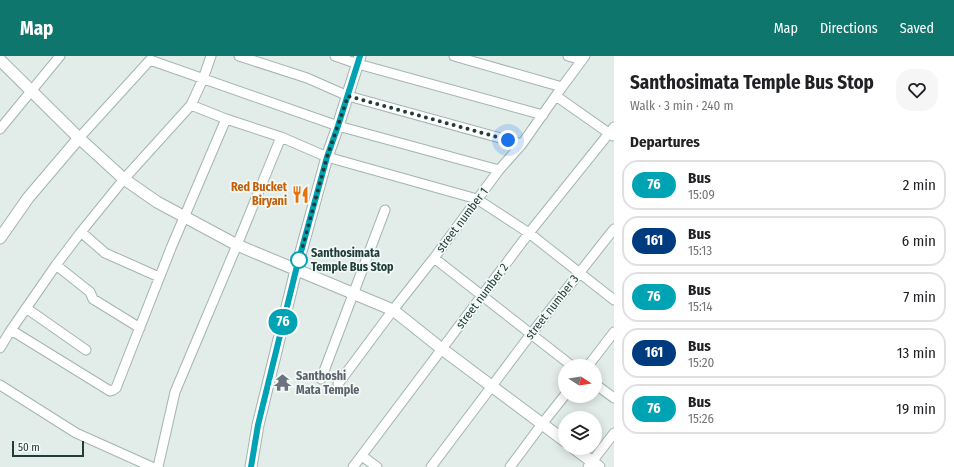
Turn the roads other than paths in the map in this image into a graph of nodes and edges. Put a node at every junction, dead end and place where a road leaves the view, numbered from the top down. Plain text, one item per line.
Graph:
1 (60, 56) edge
2 (211, 56) edge
3 (238, 56) edge
4 (335, 56) edge
5 (454, 56) edge
6 (568, 56) edge
7 (584, 58) edge
8 (0, 60) edge
9 (359, 60) edge
10 (203, 78) junction
11 (562, 87) junction
12 (32, 91) junction
13 (348, 96) junction
14 (556, 96) junction
15 (191, 105) junction
16 (543, 115) junction
17 (226, 119) junction
18 (338, 126) junction
19 (0, 130) edge
20 (612, 133) edge
21 (280, 137) junction
22 (79, 138) junction
23 (522, 144) junction
24 (327, 157) junction
25 (499, 170) junction
26 (124, 179) junction
27 (477, 199) junction
28 (385, 210) dead end
29 (184, 216) junction
30 (614, 229) edge
31 (81, 232) junction
32 (529, 234) junction
33 (0, 238) edge
34 (237, 245) junction
35 (434, 258) junction
36 (56, 265) junction
37 (296, 270) junction
38 (579, 273) junction
39 (159, 278) junction
40 (354, 294) junction
41 (482, 296) junction
42 (614, 300) edge
43 (26, 308) junction
44 (393, 310) junction
45 (140, 328) junction
46 (10, 330) junction
47 (614, 332) edge
48 (531, 334) junction
49 (0, 348) edge
50 (442, 349) junction
51 (86, 350) dead end
52 (563, 359) edge
53 (593, 359) edge
54 (321, 379) dead end
55 (338, 384) dead end
56 (0, 385) edge
57 (492, 386) junction
58 (602, 389) edge
59 (614, 398) edge
60 (559, 403) edge
61 (542, 424) junction
62 (614, 433) edge
63 (558, 437) edge
64 (582, 455) edge
65 (362, 456) junction
66 (593, 465) edge
67 (152, 467) edge
68 (158, 467) edge
69 (251, 467) edge
70 (353, 467) edge
71 (377, 467) edge
72 (431, 467) edge
73 (510, 467) edge

1 - 12 street
2 - 10 street
3 - 13 street
4 - 9 street
5 - 11 street
6 - 7 street
7 - 11 street, street number 1
8 - 12 street
9 - 13 street
9 - 16 street
10 - 15 street
10 - 18 street
10 - 22 street
11 - 14 street, street number 1
12 - 19 street
12 - 22 street
13 - 18 street
13 - 23 street
14 - 16 street, street number 1
14 - 20 street
15 - 17 street
15 - 26 street
16 - 23 street, street number 1
17 - 21 street
17 - 29 street
18 - 24 street
18 - 25 street
20 - 32 street, street number 2
21 - 24 street
21 - 34 street
22 - 26 street
22 - 33 street
23 - 25 street, street number 1
24 - 27 street
24 - 37 street
25 - 27 street, street number 1
26 - 29 street
26 - 31 street
27 - 32 street
27 - 35 street, street number 1
28 - 40 street
29 - 34 street
29 - 39 street
30 - 38 street, street number 3
31 - 36 street
31 - 39 street
32 - 38 street
32 - 41 street, street number 2
34 - 37 street
34 - 68 street
35 - 41 street
35 - 44 street, street number 1
36 - 43 street
36 - 45 street
37 - 40 street
37 - 69 street
38 - 42 street
38 - 48 street, street number 3
39 - 45 street
40 - 44 street
40 - 54 street
41 - 48 street
41 - 50 street, street number 2
43 - 46 street
43 - 51 street
44 - 50 street
44 - 55 street, street number 1
45 - 46 street
46 - 49 street
47 - 53 street
48 - 52 street
48 - 57 street, street number 3
50 - 57 street
50 - 65 street, street number 2
56 - 67 street
57 - 61 street
57 - 72 street
58 - 59 street
60 - 61 street
61 - 63 street
61 - 73 street
62 - 66 street
64 - 66 street
65 - 70 street, street number 2
65 - 71 street

